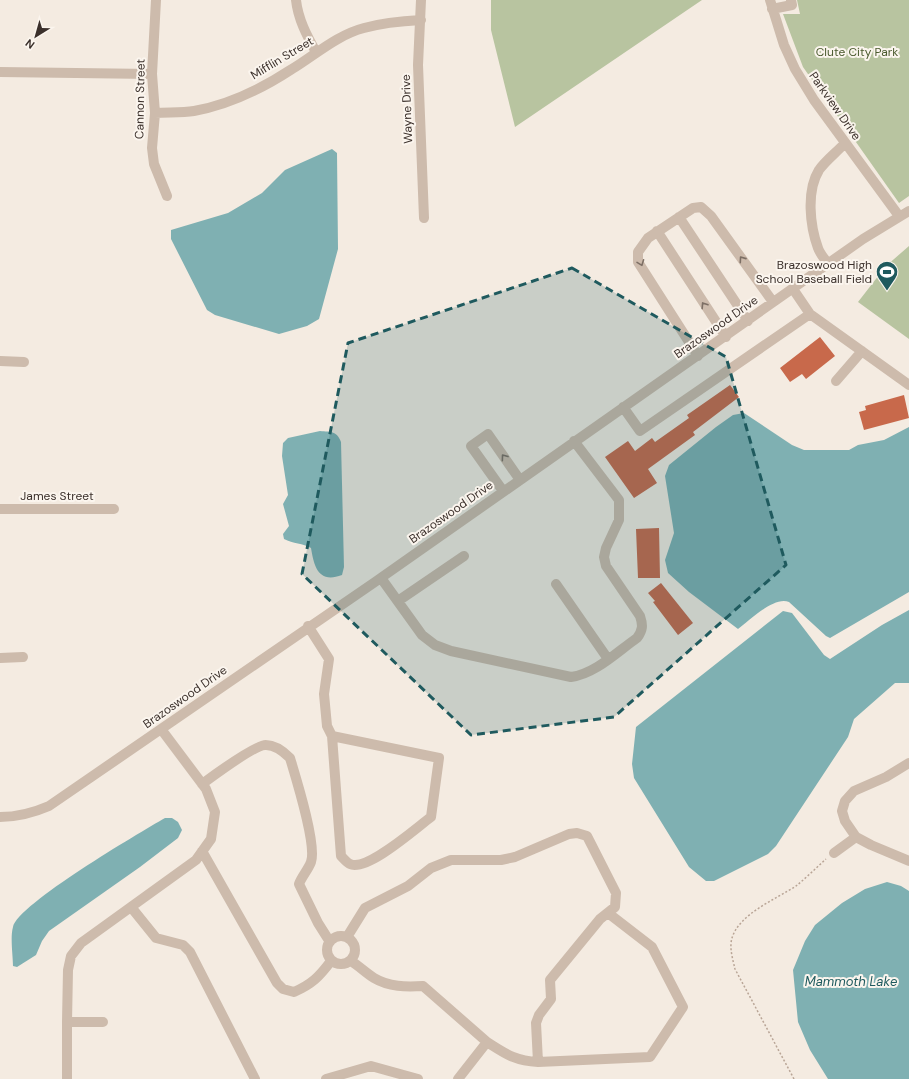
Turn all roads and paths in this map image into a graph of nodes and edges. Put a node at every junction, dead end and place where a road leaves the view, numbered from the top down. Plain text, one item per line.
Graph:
1 (156, 0) edge
2 (296, 0) edge
3 (421, 0) edge
4 (791, 0) edge
5 (771, 5) edge
6 (421, 20) junction
7 (316, 52) junction
8 (0, 72) edge
9 (152, 74) junction
10 (154, 112) junction
11 (845, 143) junction
12 (167, 196) dead end
13 (909, 211) edge
14 (899, 216) junction
15 (678, 217) junction
16 (424, 218) dead end
17 (657, 231) junction
18 (828, 264) junction
19 (793, 289) junction
20 (773, 302) junction
21 (810, 314) junction
22 (748, 321) junction
23 (726, 337) junction
24 (862, 351) junction
25 (698, 356) junction
26 (0, 361) edge
27 (24, 362) dead end
28 (836, 381) dead end
29 (909, 385) edge
30 (623, 407) junction
31 (574, 441) junction
32 (520, 480) junction
33 (503, 492) junction
34 (0, 508) edge
35 (114, 509) dead end
36 (464, 556) dead end
37 (381, 578) junction
38 (556, 584) dead end
39 (398, 601) junction
40 (308, 626) junction
41 (23, 657) dead end
42 (0, 658) edge
43 (608, 659) junction
44 (162, 729) junction
45 (332, 736) junction
46 (909, 763) edge
47 (202, 784) junction
48 (0, 817) edge
49 (856, 836) junction
50 (202, 851) junction
51 (834, 853) joint
52 (909, 861) edge
53 (132, 907) junction
54 (608, 913) junction
55 (346, 937) junction
56 (330, 942) junction
57 (331, 961) junction
58 (350, 961) junction
59 (66, 1022) junction
60 (103, 1022) dead end
61 (487, 1042) junction
62 (538, 1062) junction
63 (67, 1079) edge
64 (255, 1079) edge
65 (326, 1079) edge
66 (418, 1079) edge
67 (458, 1079) edge
68 (794, 1079) edge

1 - 9 street, Cannon Street
2 - 7 street
3 - 6 street, Wayne Drive
4 - 5 street
5 - 11 street, Parkview Drive
6 - 7 street, Mifflin Street
6 - 16 street, Wayne Drive
7 - 10 street, Mifflin Street
8 - 9 street
9 - 10 street, Cannon Street
10 - 12 street, Cannon Street
11 - 14 street, Parkview Drive
11 - 18 street
13 - 14 street, Brazoswood Drive
14 - 18 street, Brazoswood Drive
15 - 17 street
20 -> 15 street
15 - 22 street
23 -> 17 street
17 -> 25 street
18 - 19 street, Brazoswood Drive
19 - 20 street, Brazoswood Drive
19 - 21 street
20 - 22 street, Brazoswood Drive
21 - 24 street
21 - 30 street
22 - 23 street, Brazoswood Drive
23 - 25 street, Brazoswood Drive
24 - 28 street
24 - 29 street
25 - 30 street, Brazoswood Drive
26 - 27 street
30 - 31 street, Brazoswood Drive
31 - 32 street, Brazoswood Drive
31 - 43 street
32 - 33 street, Brazoswood Drive
32 -> 33 street
33 - 37 street, Brazoswood Drive
34 - 35 street, James Street
36 - 39 street
37 - 39 street
37 - 40 street, Brazoswood Drive
38 - 43 street
39 - 43 street
40 - 44 street, Brazoswood Drive
40 - 45 street
41 - 42 street
44 - 47 street
44 - 48 street, Brazoswood Drive
45 - 45 street
46 - 49 street
47 - 50 street
47 - 56 street
49 - 51 street
49 - 52 street
50 - 53 street
50 - 57 street
51 - 68 path
53 - 59 street
53 - 64 street
54 - 55 street
54 - 62 street
54 - 62 street
55 - 56 street
55 - 58 street
56 - 57 street
57 - 58 street
58 - 61 street
59 - 60 street
59 - 63 street
61 - 62 street
61 - 67 street
65 - 66 street

